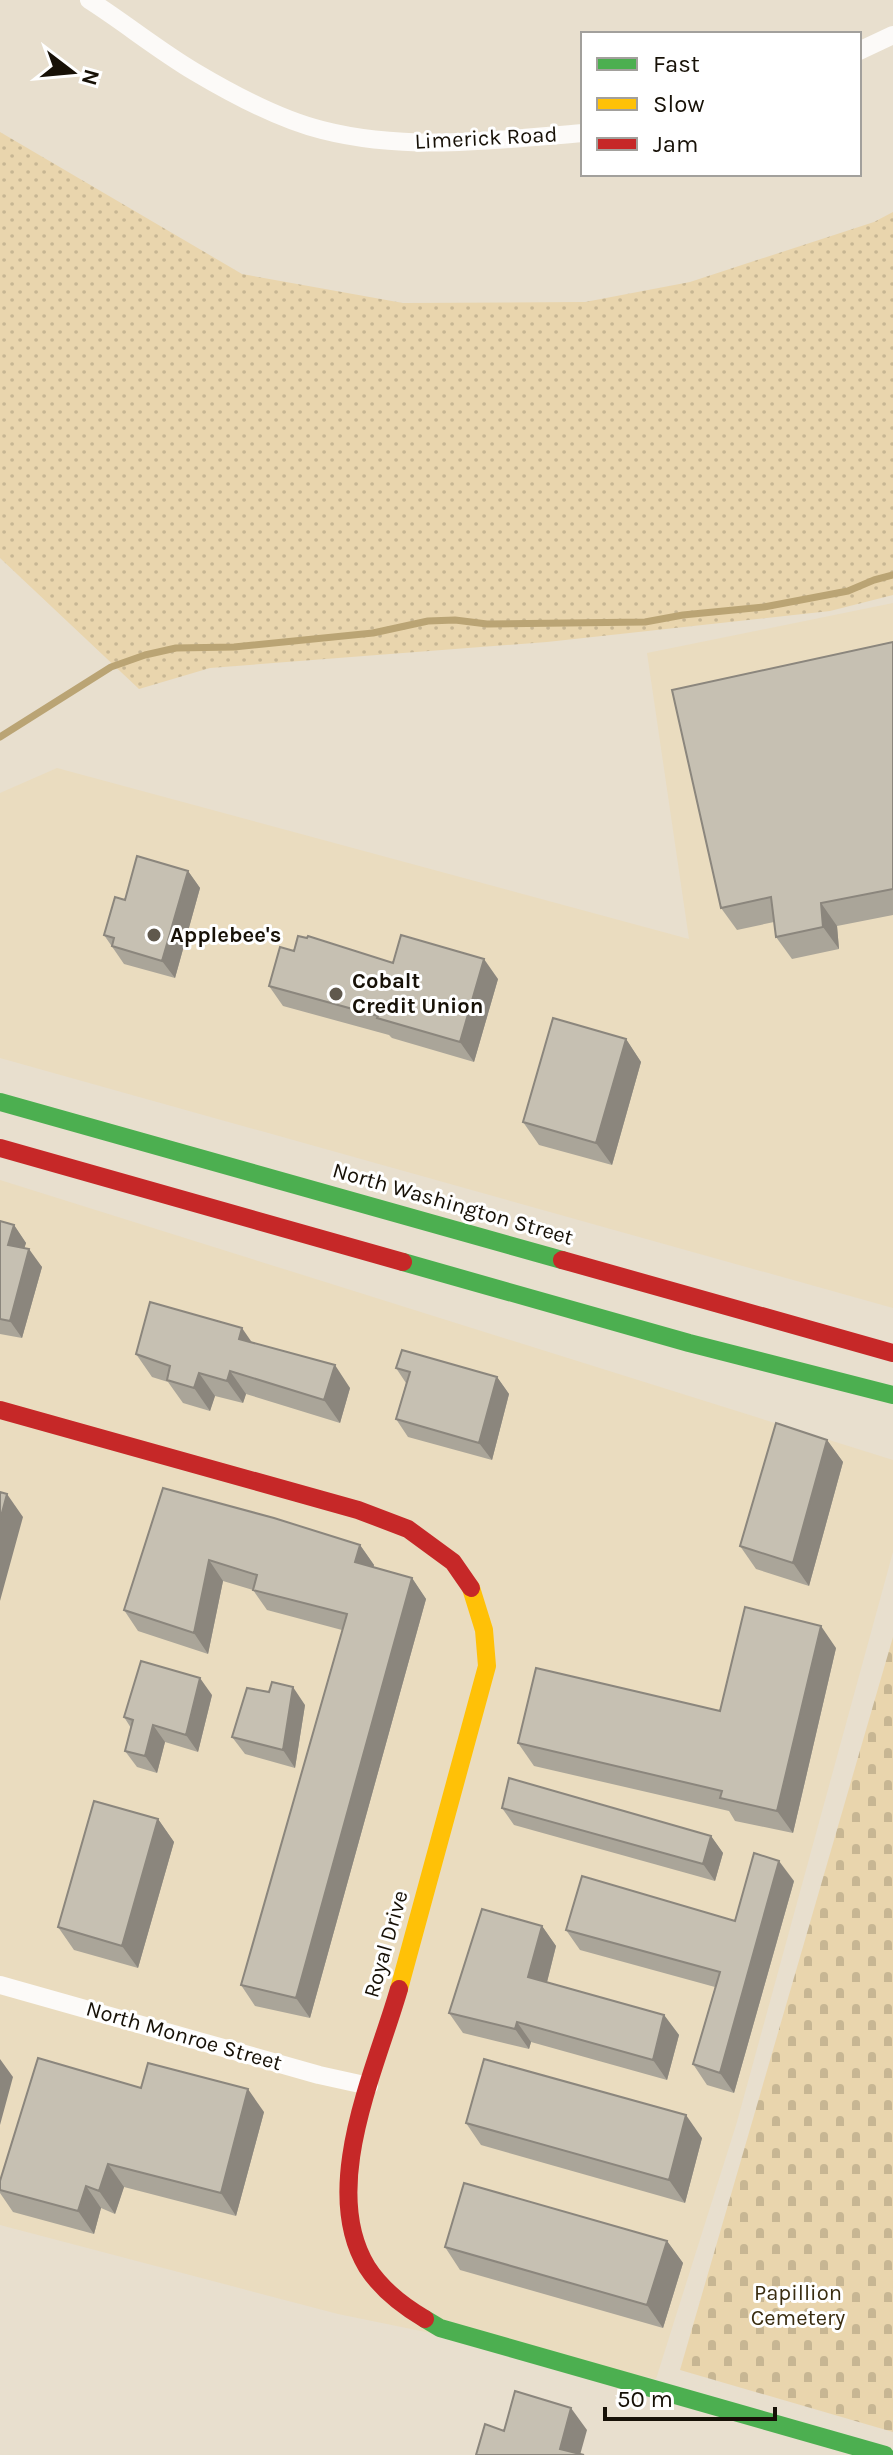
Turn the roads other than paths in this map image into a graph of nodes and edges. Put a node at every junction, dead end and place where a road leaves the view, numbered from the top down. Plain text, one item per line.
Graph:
1 (96, 2) edge
2 (893, 35) edge
3 (861, 50) edge
4 (581, 133) edge
5 (0, 1102) edge
6 (0, 1148) edge
7 (893, 1353) edge
8 (893, 1395) edge
9 (0, 1410) edge
10 (0, 1985) edge
11 (369, 2086) junction
12 (885, 2455) edge

1 - 4 street, Limerick Road
2 - 3 street
5 - 7 main road, North Washington Street
6 - 8 main road
9 - 11 main road, Royal Drive
10 - 11 street, North Monroe Street
11 - 12 main road, Royal Drive

